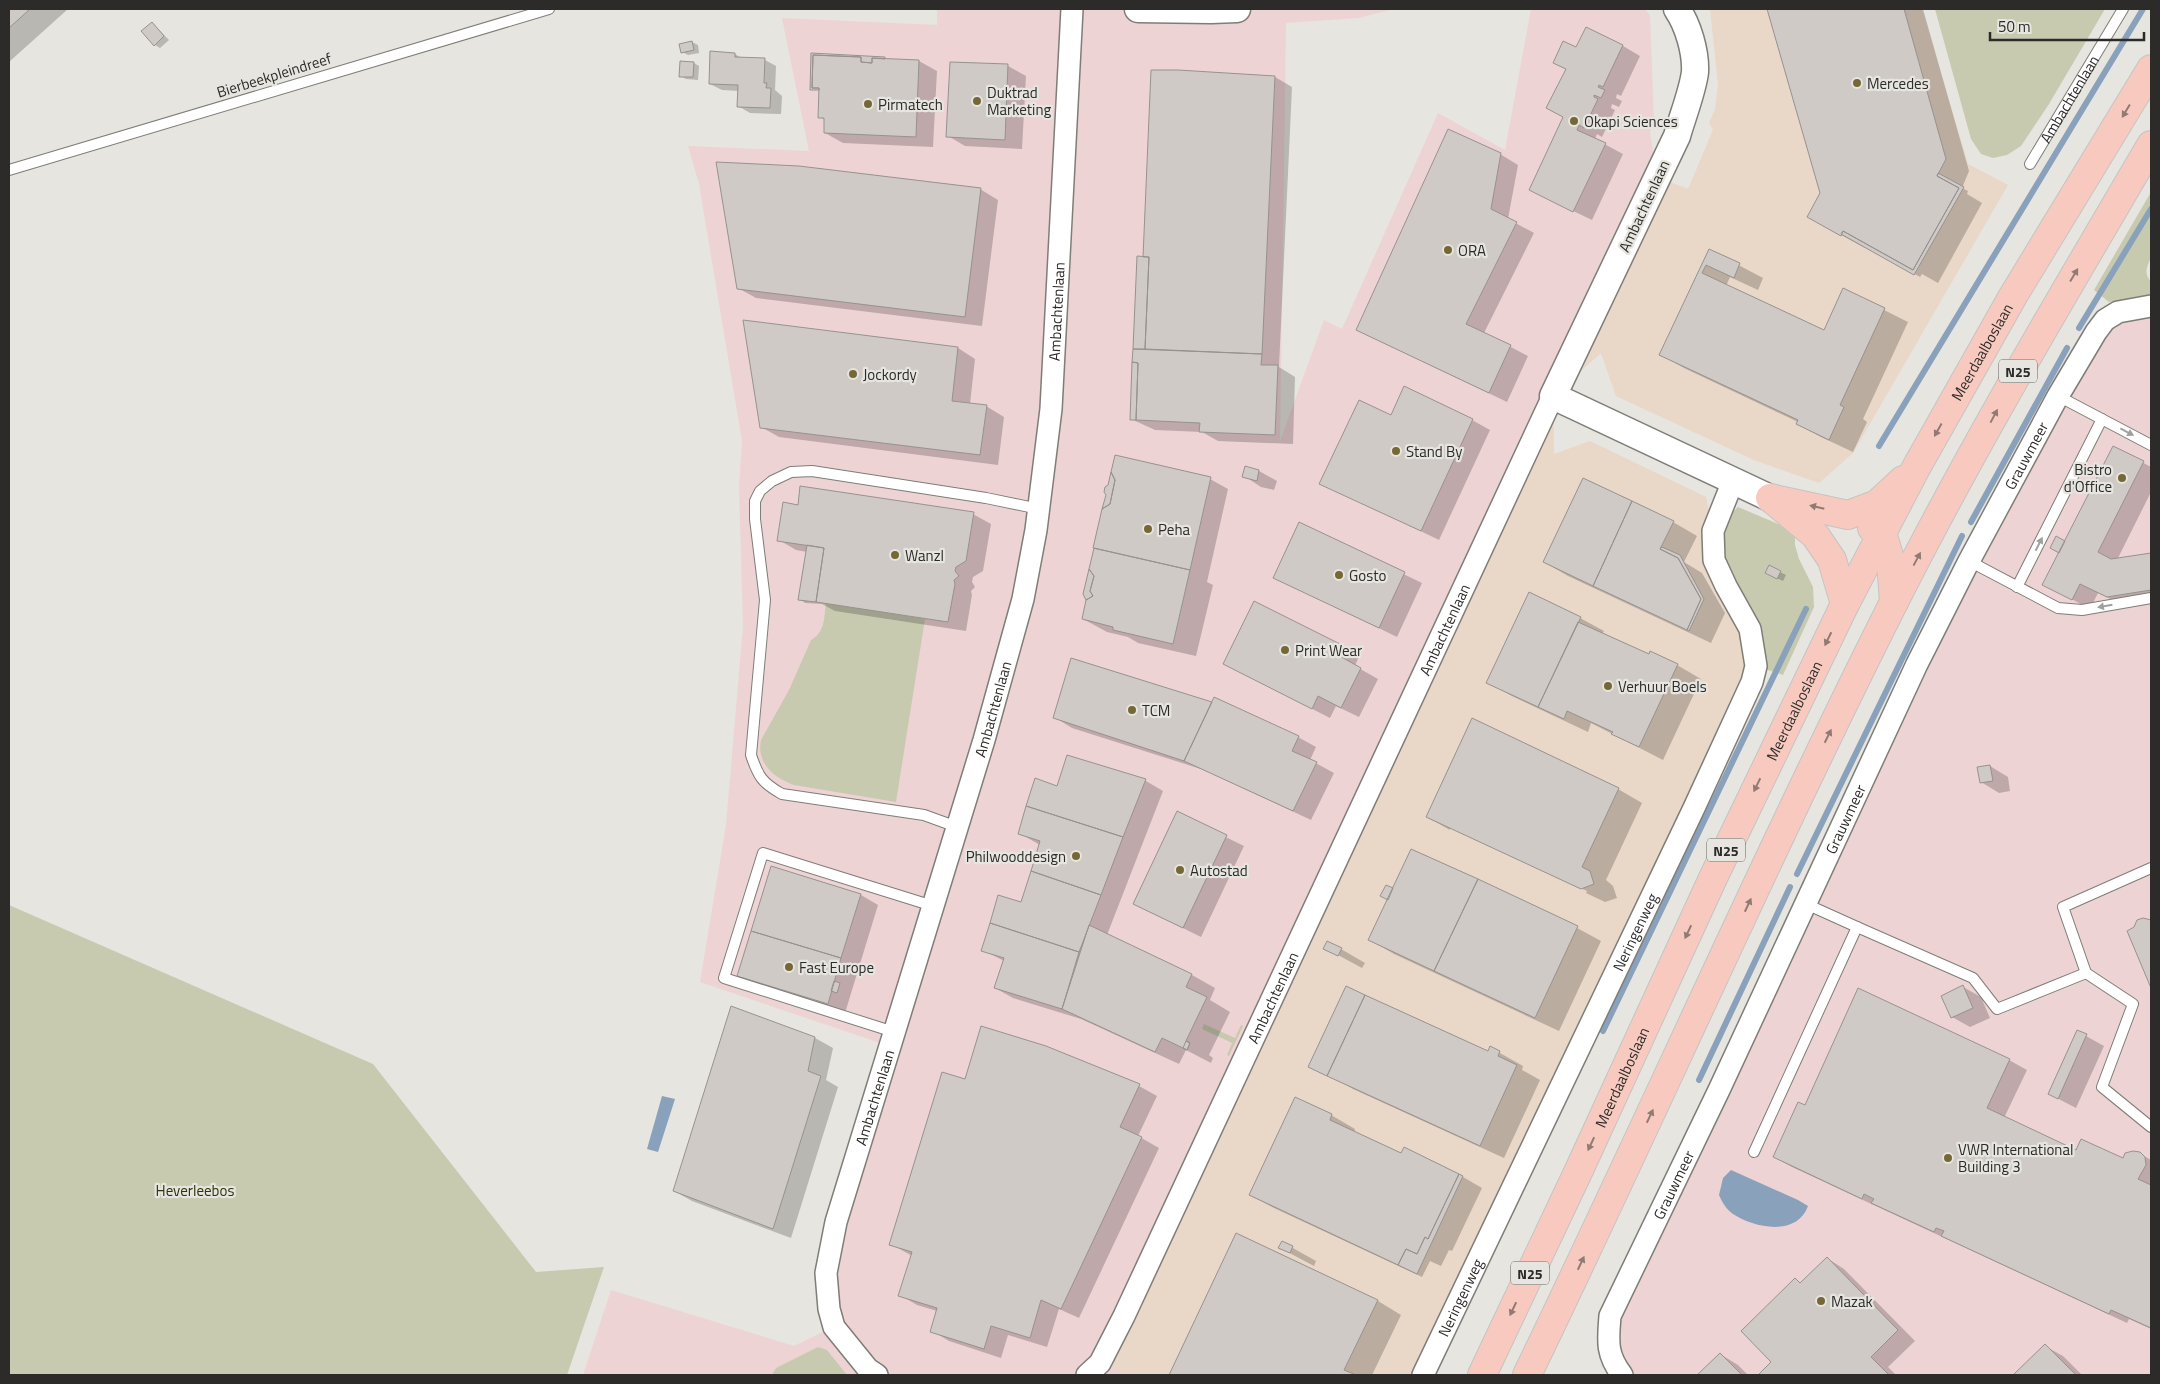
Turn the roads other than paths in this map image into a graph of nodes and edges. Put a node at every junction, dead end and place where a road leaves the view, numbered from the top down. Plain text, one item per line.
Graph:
1 (549, 9) edge
2 (1072, 9) edge
3 (1138, 9) edge
4 (1237, 9) edge
5 (1677, 9) edge
6 (2123, 9) edge
7 (2151, 69) edge
8 (2151, 145) edge
9 (2030, 164) dead end
10 (9, 170) edge
11 (2151, 306) edge
12 (1553, 396) junction
13 (2058, 396) junction
14 (2102, 419) junction
15 (2151, 445) edge
16 (1917, 466) junction
17 (1733, 481) junction
18 (1770, 498) junction
19 (1039, 509) junction
20 (1848, 515) junction
21 (1882, 533) junction
22 (1969, 561) junction
23 (2016, 588) junction
24 (2151, 598) edge
25 (1894, 602) junction
26 (1845, 604) junction
27 (957, 827) junction
28 (2151, 868) edge
29 (1806, 904) junction
30 (933, 906) junction
31 (1857, 927) junction
32 (2086, 973) junction
33 (894, 1032) junction
34 (2151, 1127) edge
35 (1754, 1152) dead end
36 (1486, 1374) edge
37 (877, 1375) edge
38 (1087, 1375) edge
39 (1423, 1375) edge
40 (1528, 1375) edge
41 (1622, 1375) edge

1 - 10 lane, Bierbeekpleindreef
2 - 19 street, Ambachtenlaan
3 - 4 street
5 - 12 street, Ambachtenlaan
6 - 9 lane, Ambachtenlaan
7 -> 16 highway, Meerdaalboslaan / N25
25 -> 8 highway, N25
11 - 13 street, Grauwmeer
12 - 17 street
12 - 38 street, Ambachtenlaan
13 - 14 lane
13 - 22 street, Grauwmeer
14 -> 15 lane
23 -> 14 lane
16 - 20 highway
16 - 21 highway, Meerdaalboslaan / N25
17 - 18 street
17 - 39 street, Neringenweg
20 -> 18 highway
18 - 26 highway
19 - 27 street, Ambachtenlaan
19 - 27 lane
20 - 21 highway
21 - 25 highway
21 - 26 highway, Meerdaalboslaan / N25
22 - 23 lane
22 - 29 street, Grauwmeer
24 -> 23 lane
40 -> 25 highway, N25
26 -> 36 highway, Meerdaalboslaan / N25
27 - 30 street, Ambachtenlaan
28 - 32 lane
29 - 31 lane
29 - 41 street, Grauwmeer
30 - 33 street, Ambachtenlaan
30 - 33 lane
31 - 32 lane
31 - 35 lane
32 - 34 lane
33 - 37 street, Ambachtenlaan

